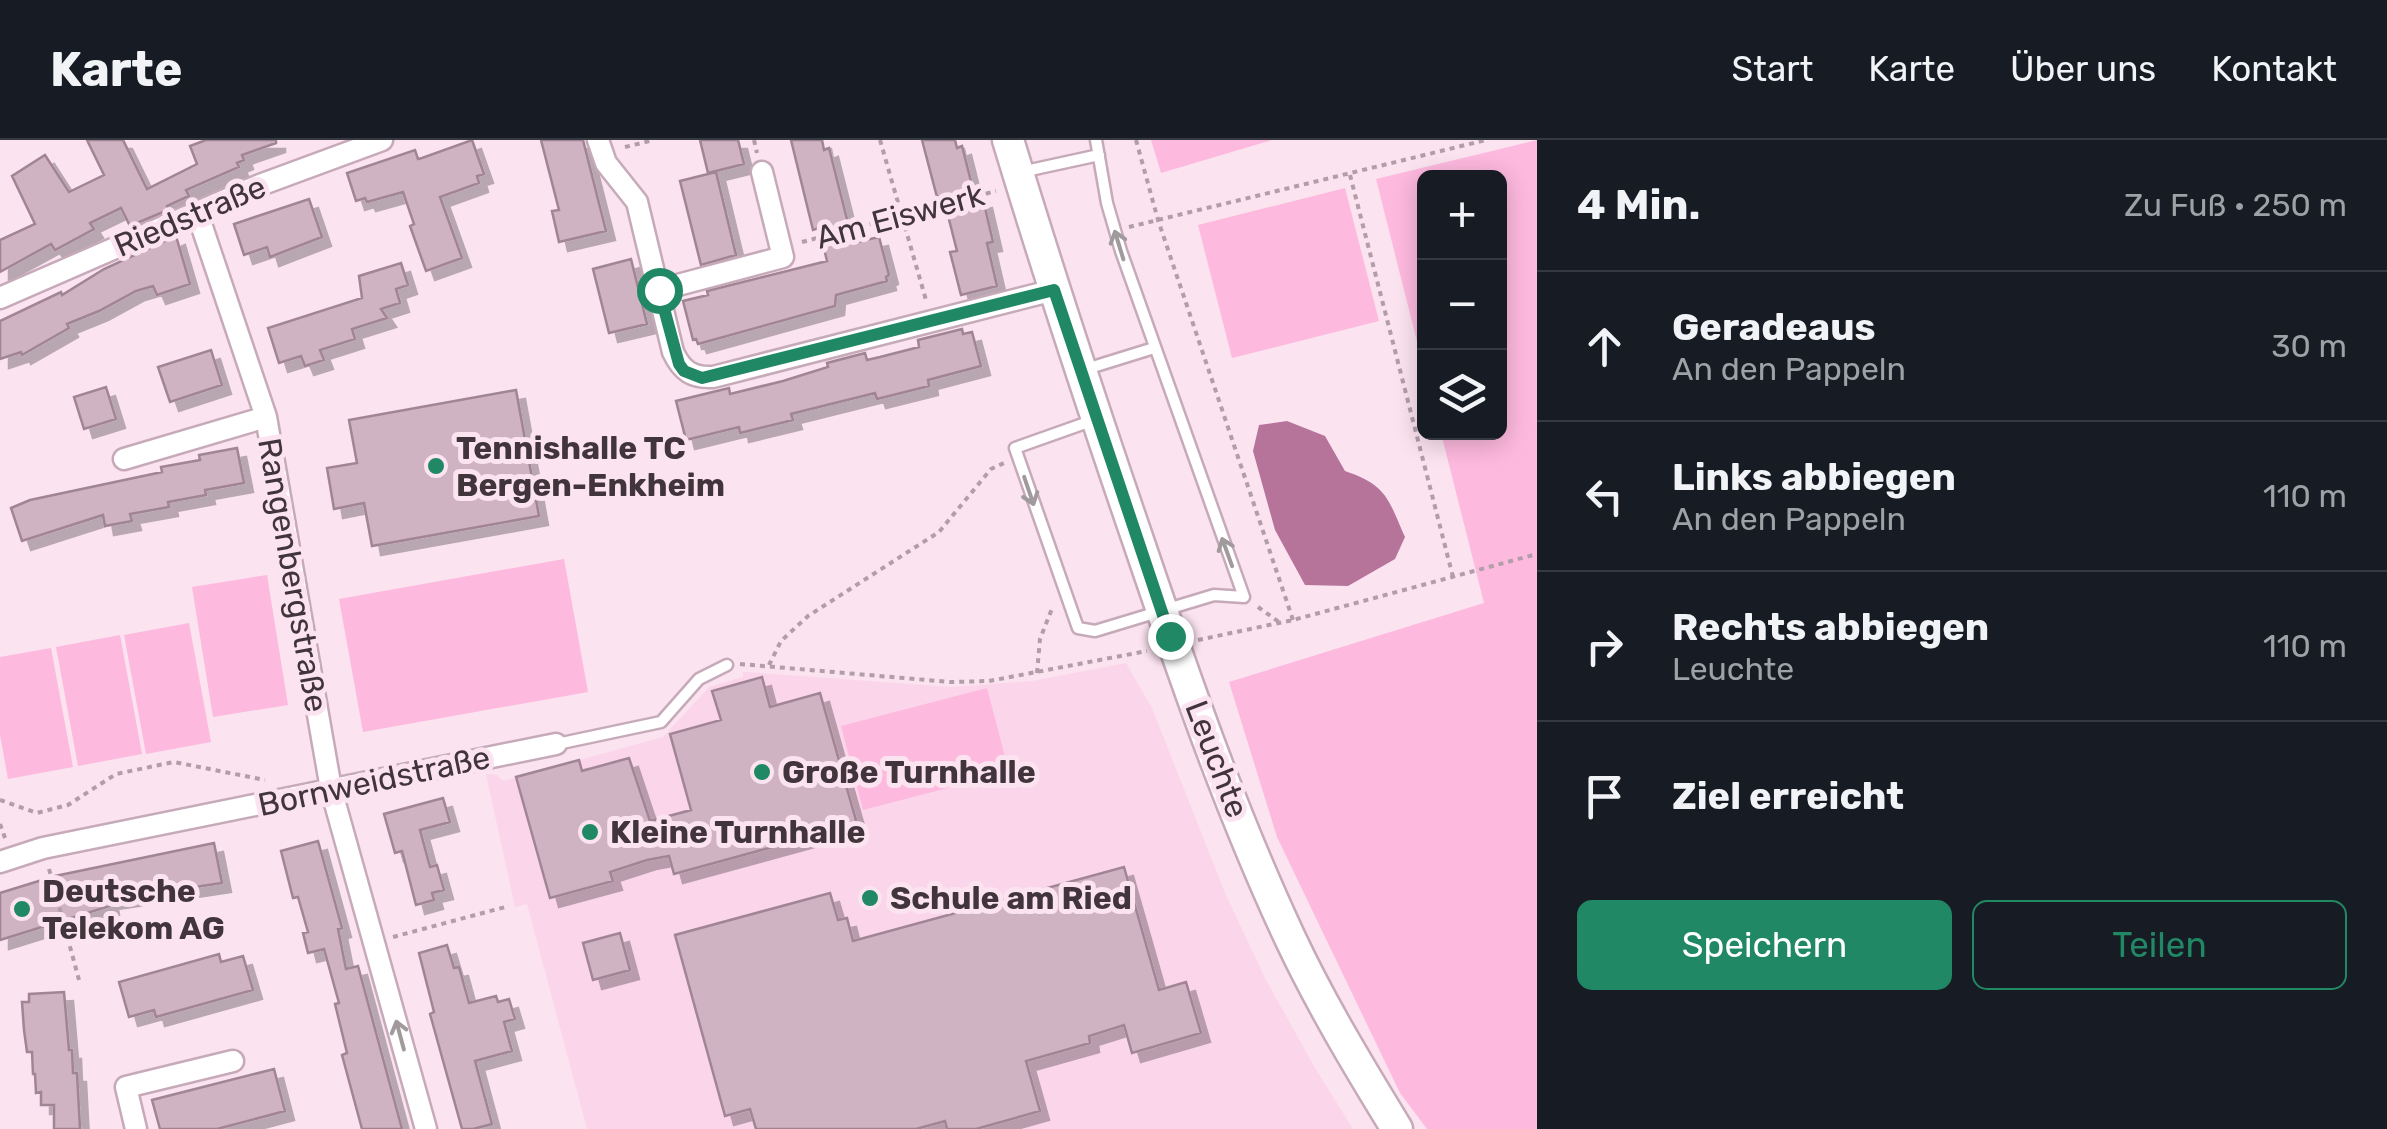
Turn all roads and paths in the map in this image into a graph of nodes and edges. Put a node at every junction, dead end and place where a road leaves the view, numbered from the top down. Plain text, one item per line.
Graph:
1 (382, 140) edge
2 (654, 140) edge
3 (880, 140) edge
4 (1008, 140) edge
5 (1096, 140) edge
6 (1136, 140) edge
7 (1486, 140) edge
8 (600, 146) edge
9 (1099, 155) junction
10 (762, 172) dead end
11 (1350, 175) junction
12 (1020, 178) junction
13 (197, 212) junction
14 (902, 215) junction
15 (1158, 220) junction
16 (1115, 231) junction
17 (783, 258) junction
18 (659, 290) junction
19 (1054, 290) junction
20 (0, 298) edge
21 (932, 320) junction
22 (1154, 348) junction
23 (1081, 370) junction
24 (266, 417) junction
25 (1096, 419) junction
26 (1018, 457) junction
27 (124, 460) dead end
28 (1537, 554) edge
29 (1453, 577) junction
30 (1064, 592) junction
31 (1244, 597) junction
32 (1162, 610) junction
33 (1293, 620) junction
34 (1278, 622) junction
35 (1196, 640) dead end
36 (1152, 650) dead end
37 (728, 665) joint
38 (769, 665) junction
39 (1037, 674) junction
40 (556, 744) joint
41 (271, 781) dead end
42 (331, 789) junction
43 (0, 800) edge
44 (43, 848) junction
45 (0, 862) edge
46 (509, 906) dead end
47 (375, 942) junction
48 (79, 980) dead end
49 (233, 1060) dead end
50 (136, 1129) edge
51 (426, 1129) edge
52 (1397, 1129) edge

1 - 13 street, Riedstraße
2 - 8 path
3 - 14 path
4 - 12 street, Leuchte
5 - 9 lane
6 - 15 path
7 - 11 path
8 - 18 street
9 - 12 lane
9 - 16 lane
10 - 17 street, Am Eiswerk
11 - 15 path
11 - 29 path
12 - 14 path, Am Eiswerk
12 - 19 street, Leuchte
13 - 20 street, Riedstraße
13 - 24 street, Rangenbergstraße
14 - 17 path, Am Eiswerk
14 - 21 path
15 - 16 path
15 - 33 path
22 -> 16 lane
17 - 18 street, Am Eiswerk
18 - 21 street
19 - 21 street
19 - 23 street, Leuchte
22 - 23 lane
31 -> 22 lane
23 - 25 street, Leuchte
24 - 27 street
24 - 42 street, Rangenbergstraße
25 - 26 lane
25 - 32 street, Leuchte
26 -> 30 lane
26 - 38 path
28 - 29 path
29 - 33 path
30 - 32 lane
30 - 39 path
31 - 32 lane
31 - 34 path
32 - 52 street, Leuchte
33 - 34 path
34 - 35 path
36 - 39 path
37 - 38 path
37 - 40 lane, Bornweidstraße
38 - 39 path
40 - 42 street, Bornweidstraße
41 - 43 path
42 - 44 street, Bornweidstraße
42 - 47 street, Rangenbergstraße
44 - 45 street, Bornweidstraße
44 - 48 path
46 - 47 path
51 -> 47 street, Rangenbergstraße
49 - 50 street

